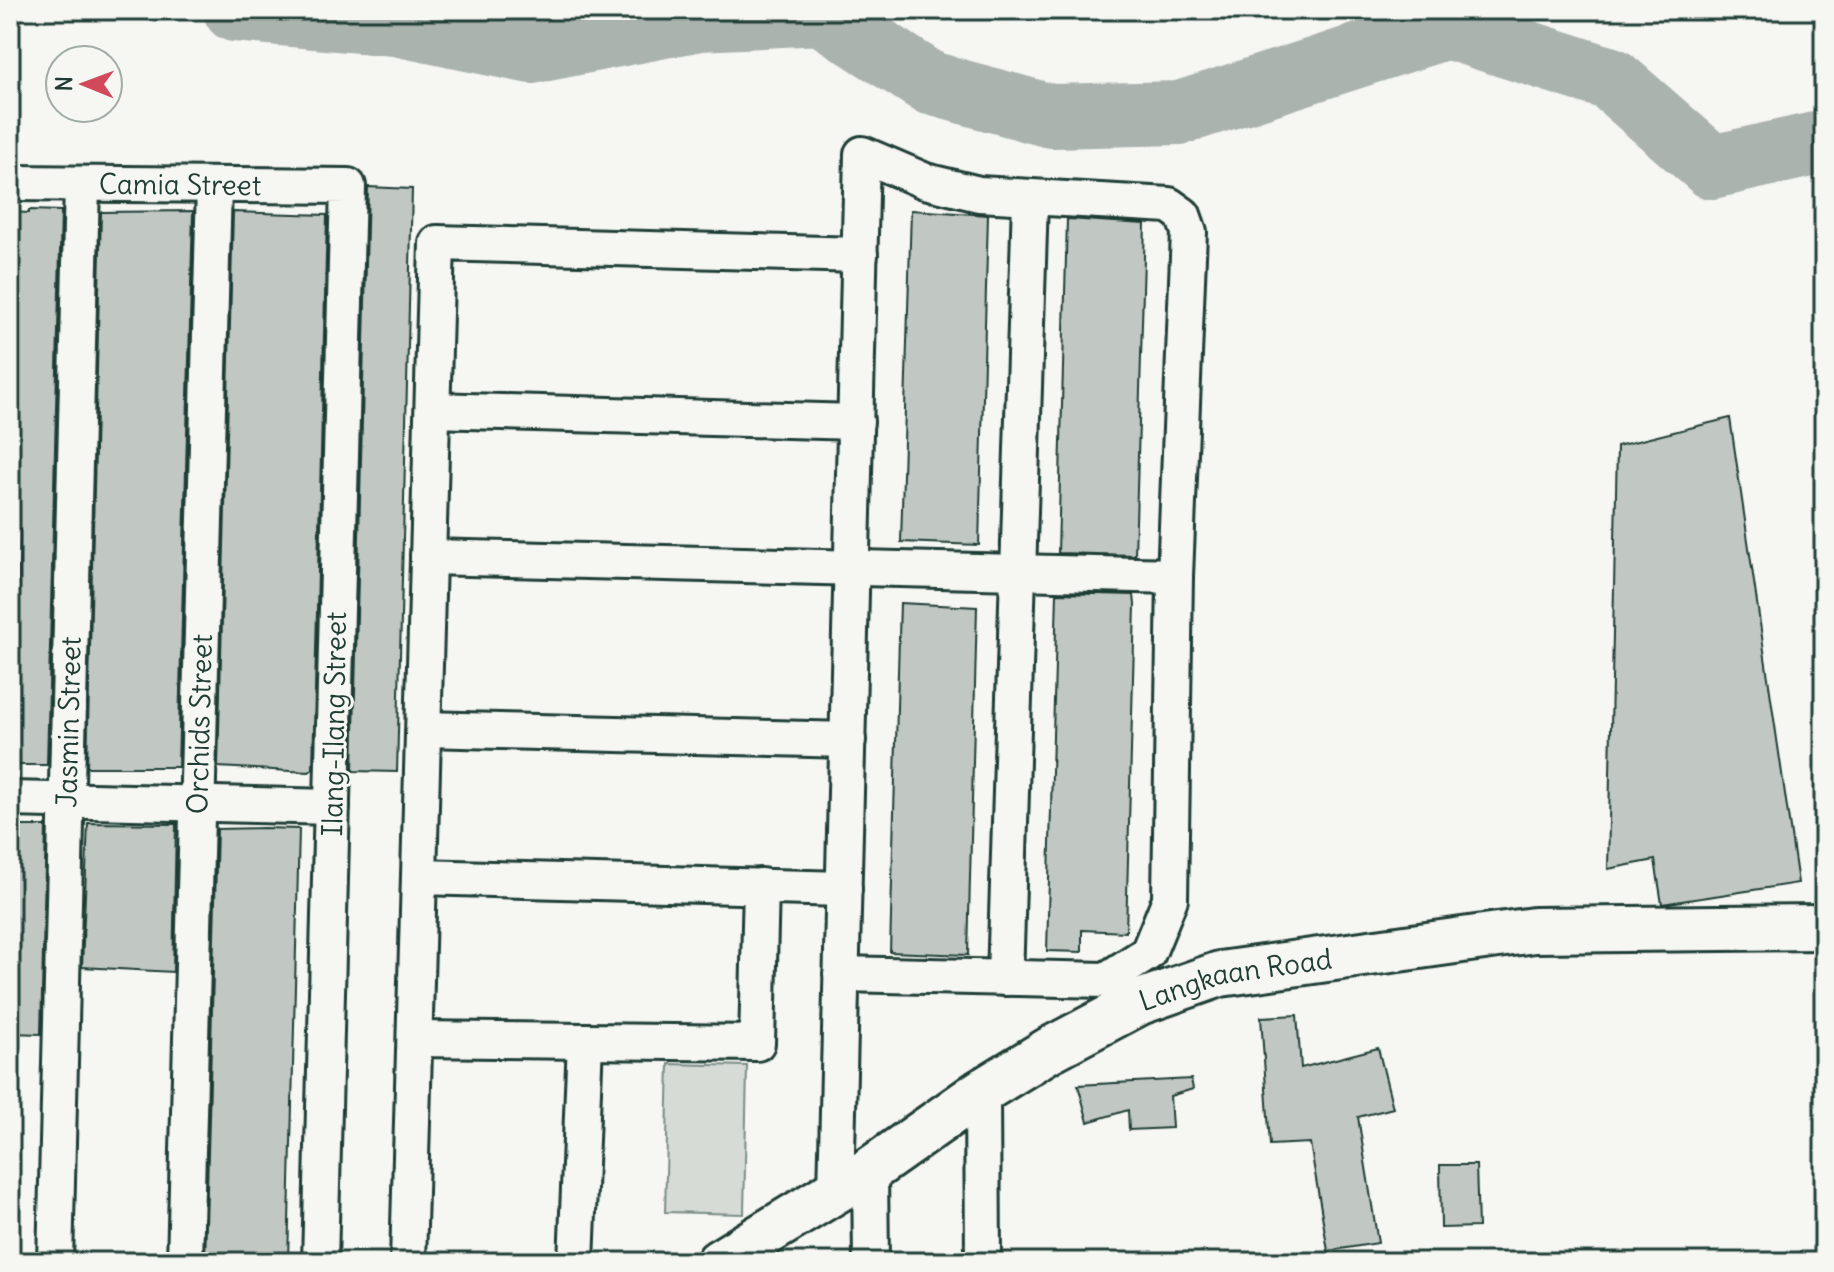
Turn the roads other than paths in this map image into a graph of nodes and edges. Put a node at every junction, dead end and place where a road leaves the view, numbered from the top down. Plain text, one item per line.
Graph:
1 (10, 183) edge
2 (82, 184) junction
3 (214, 185) junction
4 (348, 186) joint
5 (1030, 200) junction
6 (860, 255) junction
7 (433, 410) junction
8 (856, 422) junction
9 (428, 557) junction
10 (852, 567) junction
11 (1017, 571) junction
12 (1175, 576) junction
13 (424, 729) junction
14 (848, 740) junction
15 (10, 799) edge
16 (66, 800) junction
17 (197, 803) junction
18 (332, 807) junction
19 (419, 877) junction
20 (761, 886) junction
21 (844, 889) junction
22 (1824, 927) edge
23 (841, 974) junction
24 (1005, 978) junction
25 (415, 1039) junction
26 (585, 1041) junction
27 (982, 1091) junction
28 (853, 1180) junction
29 (55, 1262) edge
30 (185, 1262) edge
31 (320, 1262) edge
32 (408, 1262) edge
33 (576, 1262) edge
34 (719, 1262) edge
35 (871, 1262) edge
36 (983, 1262) edge

1 - 2 street, Camia Street
2 - 3 street, Camia Street
2 - 16 street, Jasmin Street
3 - 4 street, Camia Street
3 - 17 street, Orchids Street
4 - 18 street, Ilang-Ilang Street
5 - 6 street
5 - 11 street
5 - 12 street
6 - 7 street
6 - 8 street
7 - 8 street
7 - 9 street
8 - 10 street
9 - 10 street
9 - 13 street
10 - 11 street
10 - 14 street
11 - 12 street
11 - 24 street
12 - 24 street
13 - 14 street
13 - 19 street
14 - 21 street
15 - 16 street
16 - 17 street
16 - 29 street, Jasmin Street
17 - 18 street
17 - 30 street, Orchids Street
18 - 31 street, Ilang-Ilang Street
19 - 20 street
19 - 25 street
20 - 21 street
20 - 26 street
21 - 23 street
22 - 27 street, Langkaan Road
23 - 24 street
23 - 28 street
25 - 26 street
25 - 32 street
26 - 33 street
27 - 28 street, Langkaan Road
27 - 36 street
28 - 34 street, Langkaan Road
28 - 35 street

